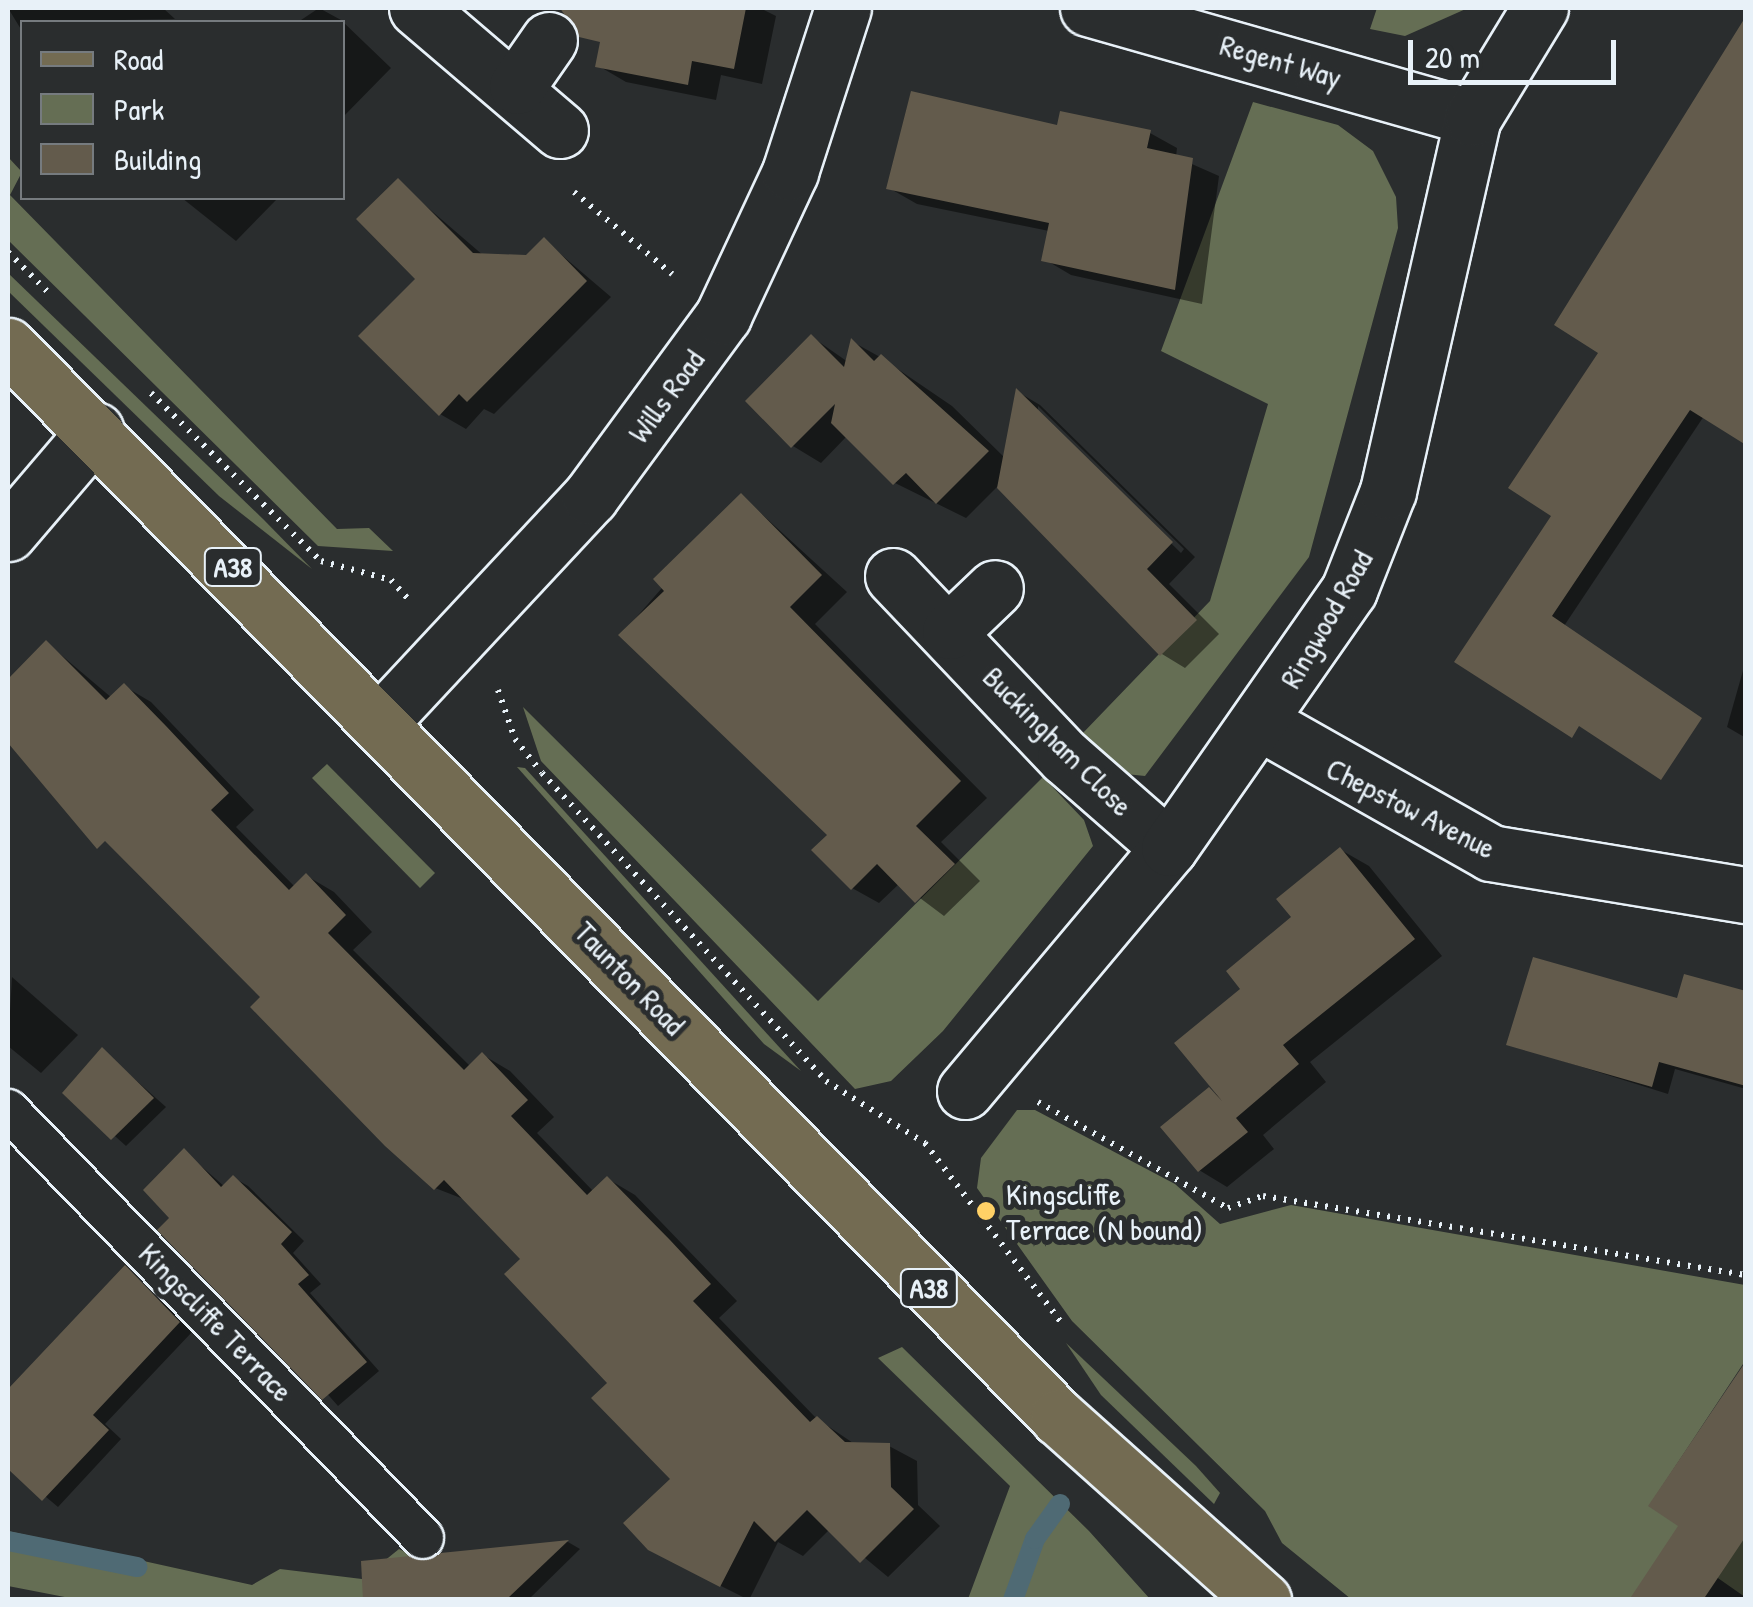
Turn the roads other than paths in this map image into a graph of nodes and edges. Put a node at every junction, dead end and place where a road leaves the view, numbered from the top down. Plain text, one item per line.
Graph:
1 (416, 8) edge
2 (843, 8) edge
3 (1088, 8) edge
4 (1540, 8) edge
5 (549, 40) dead end
6 (517, 86) junction
7 (1473, 118) junction
8 (560, 130) road end
9 (8, 346) edge
10 (96, 430) junction
11 (8, 533) edge
12 (893, 576) dead end
13 (995, 588) dead end
14 (950, 631) junction
15 (383, 720) junction
16 (1263, 724) junction
17 (1168, 848) junction
18 (1746, 895) edge
19 (977, 1078) road end
20 (8, 1110) edge
21 (422, 1538) dead end
22 (1263, 1600) edge

1 - 6 street
2 - 15 street, Wills Road
3 - 7 street, Regent Way
4 - 7 street, Ringwood Road
5 - 6 street
6 - 8 street
7 - 16 street, Ringwood Road
9 - 10 main road, Taunton Road / A38
10 - 11 street
10 - 15 main road, Taunton Road / A38
12 - 14 street, Buckingham Close
13 - 14 street
14 - 17 street, Buckingham Close
15 - 22 main road, Taunton Road / A38
16 - 17 street, Ringwood Road
16 - 18 street, Chepstow Avenue
17 - 19 street, Ringwood Road
20 - 21 lane, Kingscliffe Terrace

